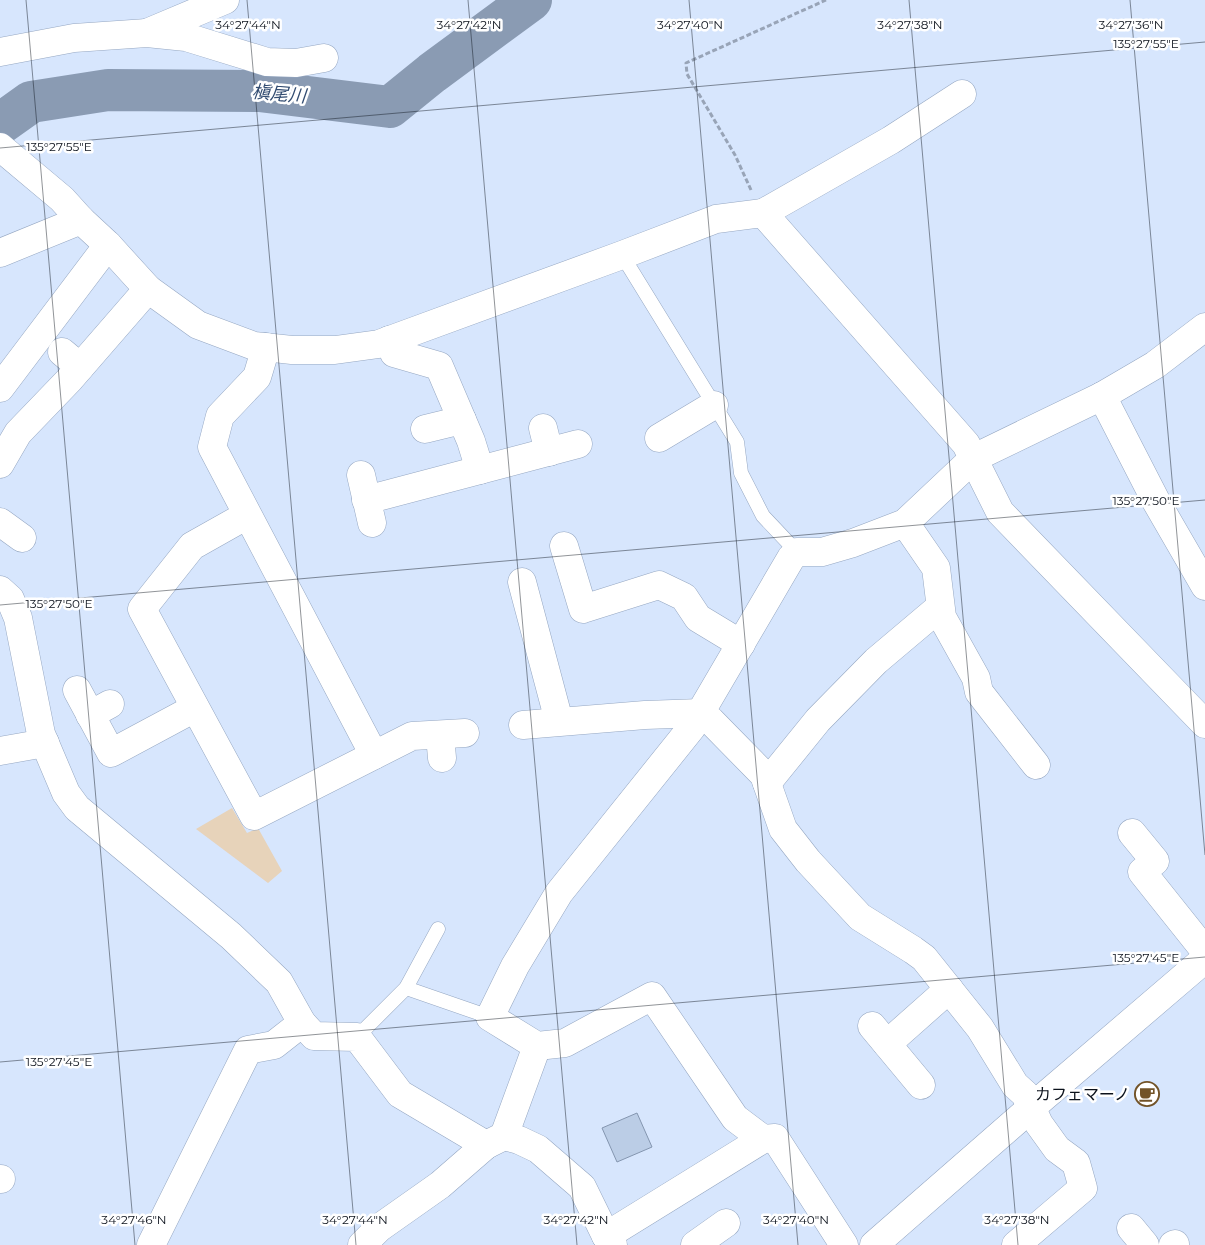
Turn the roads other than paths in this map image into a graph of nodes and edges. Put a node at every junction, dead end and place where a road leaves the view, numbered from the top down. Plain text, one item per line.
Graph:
1 (225, 0) edge
2 (147, 33) junction
3 (0, 52) edge
4 (324, 58) dead end
5 (962, 94) dead end
6 (0, 147) edge
7 (763, 214) junction
8 (81, 220) junction
9 (108, 245) junction
10 (0, 254) edge
11 (622, 255) junction
12 (148, 289) junction
13 (1205, 327) edge
14 (389, 340) junction
15 (266, 347) junction
16 (0, 388) edge
17 (1102, 396) junction
18 (714, 405) junction
19 (462, 420) junction
20 (425, 429) dead end
21 (660, 438) dead end
22 (578, 444) dead end
23 (974, 458) junction
24 (1, 461) edge
25 (480, 470) junction
26 (366, 500) dead end
27 (247, 515) junction
28 (0, 522) edge
29 (905, 523) junction
30 (22, 538) dead end
31 (564, 546) dead end
32 (797, 552) junction
33 (522, 582) dead end
34 (1205, 586) edge
35 (0, 590) edge
36 (940, 607) junction
37 (741, 644) junction
38 (76, 690) dead end
39 (195, 708) junction
40 (700, 713) junction
41 (559, 721) junction
42 (1205, 724) edge
43 (523, 725) dead end
44 (449, 742) dead end
45 (45, 743) junction
46 (0, 751) edge
47 (374, 755) junction
48 (1036, 765) dead end
49 (767, 783) junction
50 (1132, 833) dead end
51 (438, 929) dead end
52 (1205, 951) edge
53 (1205, 959) edge
54 (406, 988) junction
55 (949, 989) junction
56 (490, 1017) junction
57 (302, 1023) junction
58 (357, 1037) junction
59 (537, 1046) junction
60 (922, 1085) dead end
61 (1032, 1107) junction
62 (495, 1140) junction
63 (762, 1140) junction
64 (726, 1223) dead end
65 (610, 1240) edge
66 (151, 1245) edge
67 (362, 1245) edge
68 (694, 1245) edge
69 (844, 1245) edge
70 (874, 1245) edge
71 (1016, 1245) edge

1 - 2 street
2 - 3 street
2 - 4 street
5 - 7 street
6 - 8 street
7 - 11 street
7 - 23 street
8 - 9 street
8 - 10 street
9 - 12 street
9 - 16 street
11 - 14 street
11 - 18 lane
12 - 15 street
12 - 24 street
13 - 17 street
14 - 15 street
14 - 19 street
15 - 27 street
17 - 23 street
17 - 34 street
18 - 21 street
18 - 32 lane
19 - 20 street
19 - 25 street
22 - 25 street
23 - 29 street
23 - 42 street
25 - 26 street
27 - 39 street
27 - 47 street
28 - 30 street
29 - 32 street
29 - 36 street
31 - 37 street
32 - 37 street
33 - 41 street
35 - 45 street
36 - 48 street
36 - 49 street
37 - 40 street
38 - 39 street
39 - 47 street
40 - 41 street
40 - 49 street
40 - 56 street
41 - 43 street
44 - 47 street
45 - 46 street
45 - 57 street
49 - 55 street
50 - 52 street
51 - 54 lane
53 - 61 street
54 - 56 lane
54 - 58 lane
55 - 60 street
55 - 61 street
56 - 59 street
57 - 58 street
57 - 66 street
58 - 62 street
59 - 62 street
59 - 63 street
61 - 70 street
61 - 71 street
62 - 65 street
62 - 67 street
63 - 65 street
63 - 69 street
64 - 68 street

